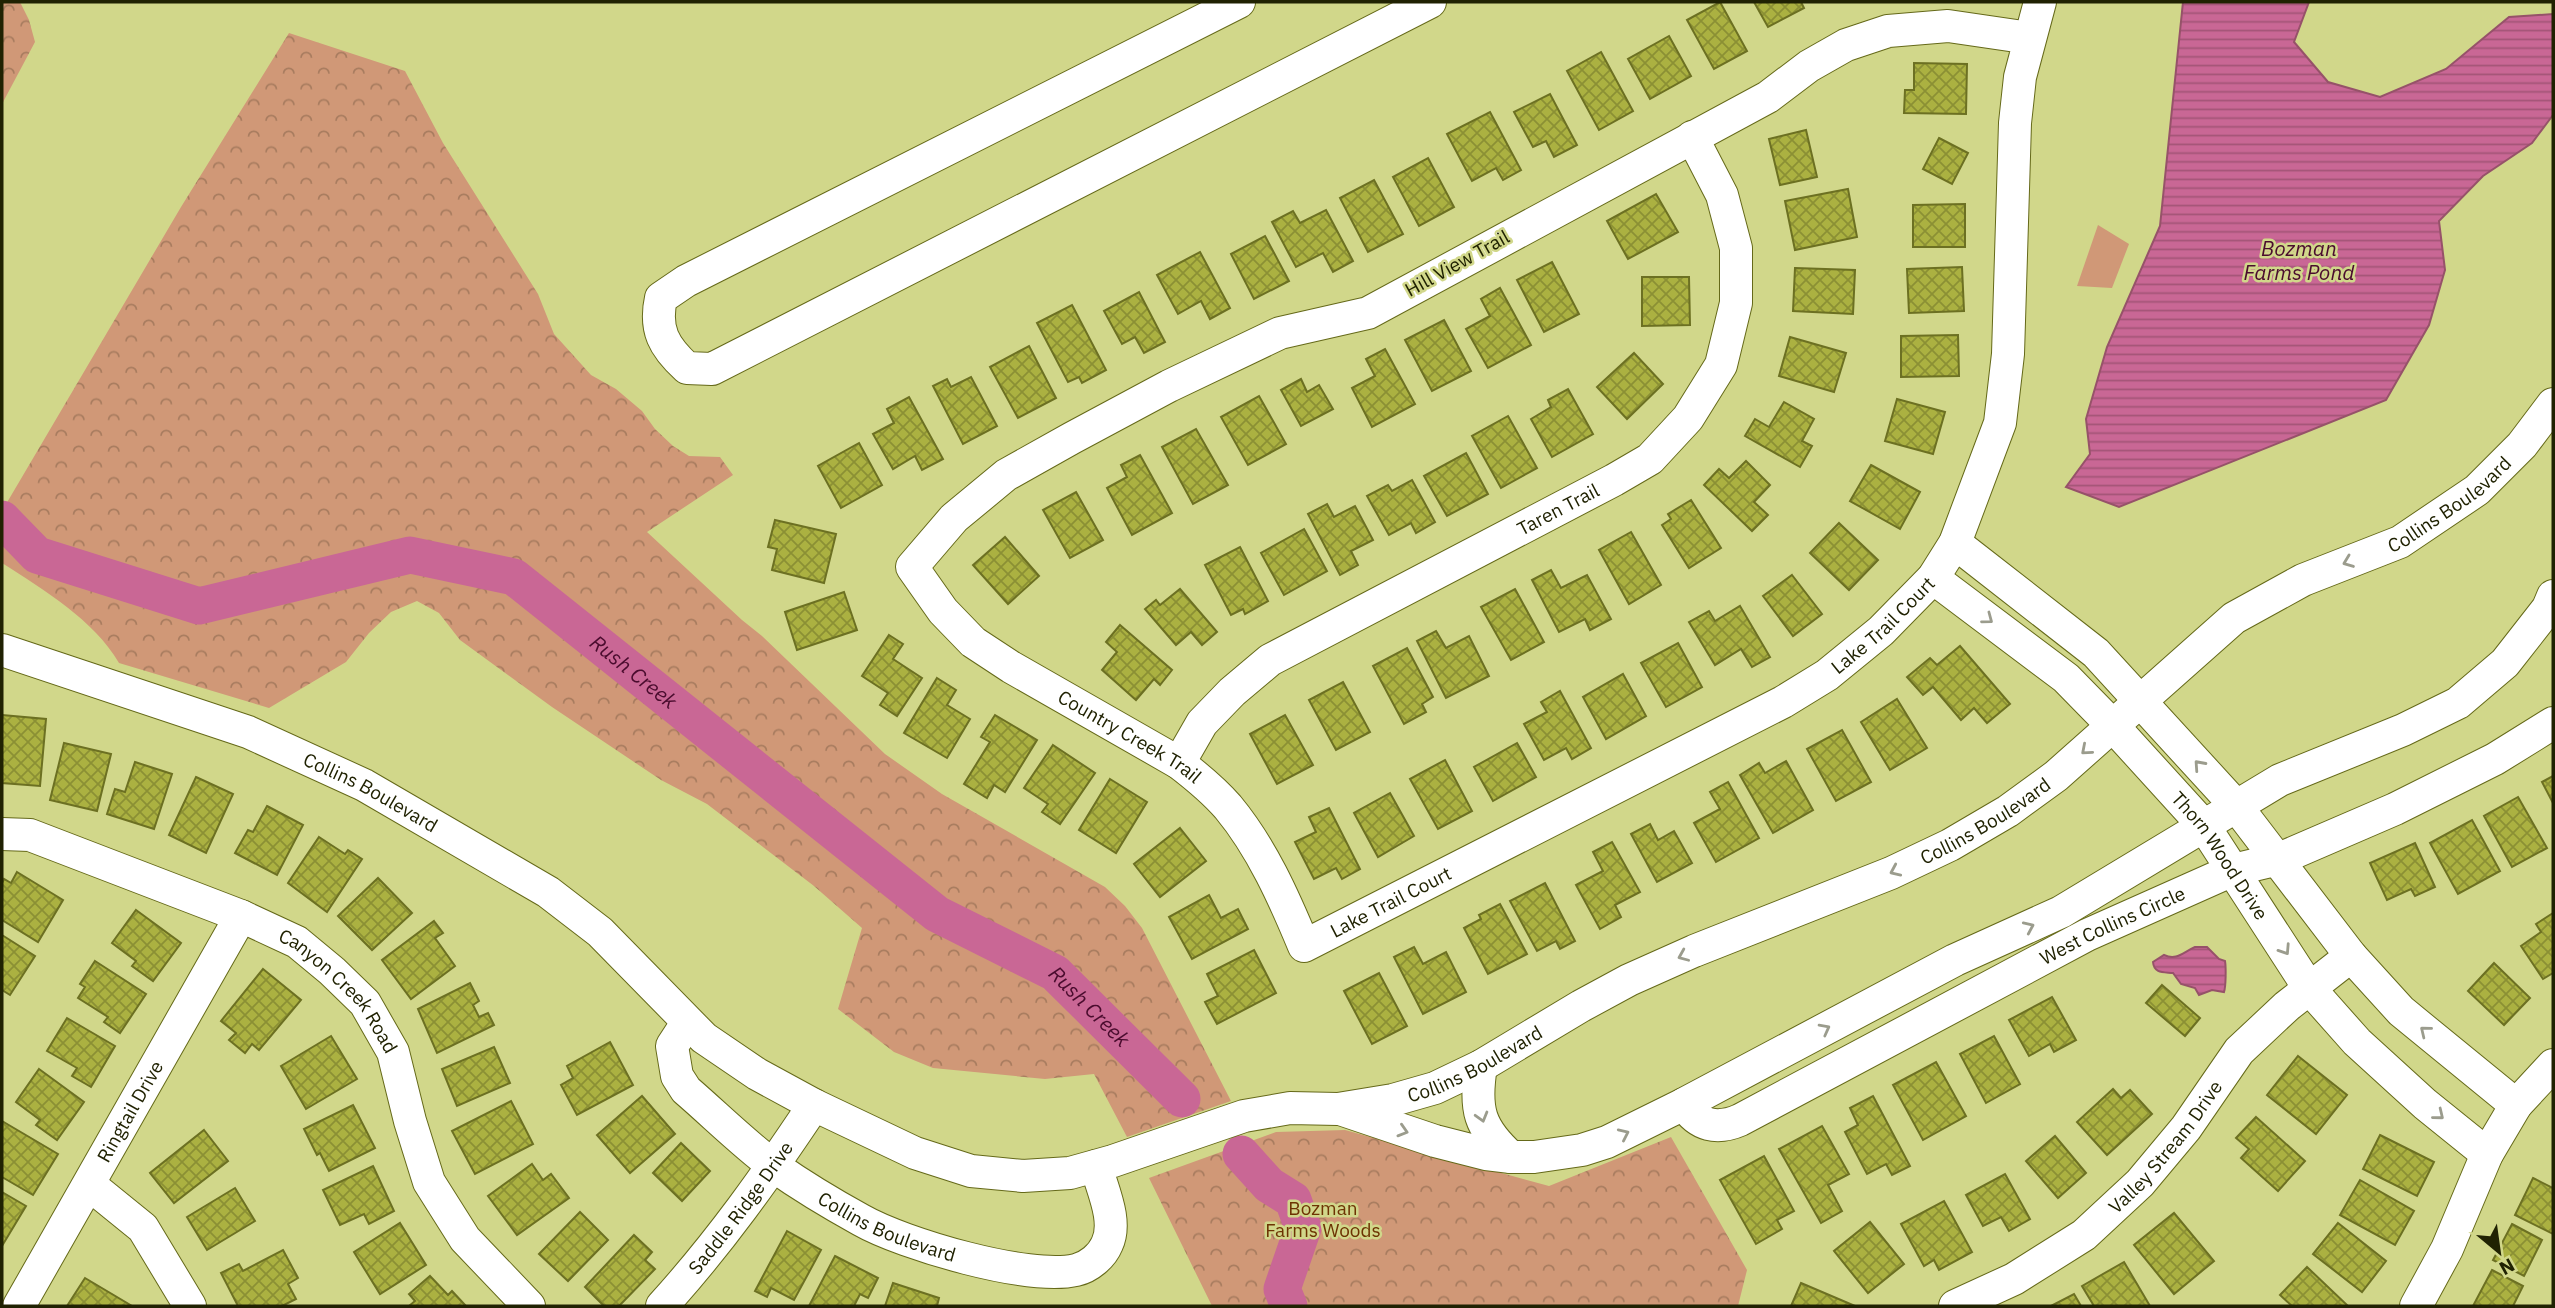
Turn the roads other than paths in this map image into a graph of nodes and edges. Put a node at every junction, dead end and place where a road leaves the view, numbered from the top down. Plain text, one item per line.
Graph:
1 (1239, 2) edge
2 (1430, 2) edge
3 (2040, 2) edge
4 (2030, 38) junction
5 (1692, 137) junction
6 (2553, 404) edge
7 (1955, 543) junction
8 (912, 567) joint
9 (1933, 578) junction
10 (2553, 596) edge
11 (2, 650) edge
12 (2140, 699) junction
13 (2553, 723) edge
14 (2113, 726) junction
15 (1179, 763) junction
16 (2237, 807) junction
17 (2204, 826) junction
18 (2, 834) edge
19 (2279, 859) junction
20 (2233, 870) junction
21 (241, 916) junction
22 (1304, 946) joint
23 (2351, 956) junction
24 (2309, 988) junction
25 (687, 1023) junction
26 (2553, 1065) edge
27 (1482, 1066) junction
28 (1684, 1104) junction
29 (814, 1105) junction
30 (2516, 1105) junction
31 (1338, 1109) junction
32 (2487, 1154) junction
33 (1511, 1157) junction
34 (774, 1166) junction
35 (1096, 1166) junction
36 (90, 1185) junction
37 (19, 1306) edge
38 (190, 1306) edge
39 (529, 1306) edge
40 (662, 1306) edge
41 (1955, 1306) edge
42 (2416, 1306) edge

1 - 2 street
3 - 4 street, Lake Trail Court
4 - 5 street, Hill View Trail
4 - 7 street, Lake Trail Court
5 - 8 street, Hill View Trail
5 - 15 street, Taren Trail
6 -> 12 street, Collins Boulevard
7 - 9 street, Lake Trail Court
7 - 12 street, Thorn Wood Drive
8 - 15 street, Country Creek Trail
9 -> 14 street, Thorn Wood Drive
9 - 22 street, Lake Trail Court
10 - 16 street, Collins Boulevard
11 - 25 street, Collins Boulevard
12 - 14 street, Collins Boulevard
16 -> 12 street, Thorn Wood Drive
13 - 19 street, West Collins Circle
14 - 17 street, Thorn Wood Drive
14 -> 27 street, Collins Boulevard
15 - 22 street, Country Creek Trail
16 - 17 street, Collins Boulevard
16 - 19 street, Thorn Wood Drive
17 - 20 street, Thorn Wood Drive
28 -> 17 street, Collins Boulevard
18 - 21 street, Canyon Creek Road
19 - 20 street, West Collins Circle
19 - 23 street, Thorn Wood Drive
20 -> 24 street, Thorn Wood Drive
20 - 28 street, West Collins Circle
21 - 36 street, Ringtail Drive
21 - 39 street, Canyon Creek Road
23 - 24 street, Valley Stream Drive
30 -> 23 street, Thorn Wood Drive
24 -> 32 street, Thorn Wood Drive
24 - 41 street, Valley Stream Drive
25 - 29 street, Collins Boulevard
25 - 34 street, Collins Boulevard
26 - 30 street
27 - 31 street, Collins Boulevard
27 -> 33 street
33 -> 28 street, Collins Boulevard
29 - 34 street, Saddle Ridge Drive
29 - 35 street, Collins Boulevard
30 - 32 street
31 -> 33 street, Collins Boulevard
31 - 35 street, Collins Boulevard
32 - 42 street
34 - 35 street, Collins Boulevard
34 - 40 street, Saddle Ridge Drive
36 - 37 street, Ringtail Drive
36 - 38 street

